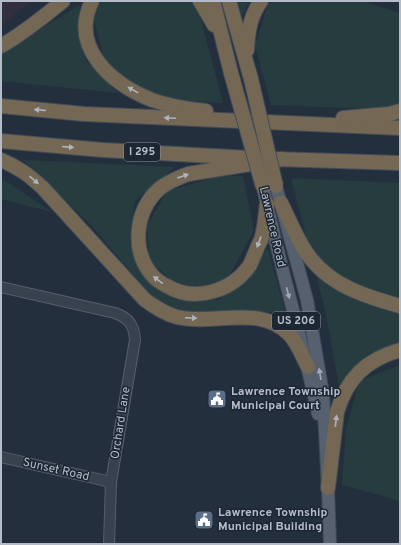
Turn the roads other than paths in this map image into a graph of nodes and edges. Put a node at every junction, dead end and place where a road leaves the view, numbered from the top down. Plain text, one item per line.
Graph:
1 (63, 1) edge
2 (92, 1) edge
3 (200, 1) edge
4 (213, 1) edge
5 (229, 1) edge
6 (261, 1) edge
7 (1, 46) edge
8 (225, 46) junction
9 (246, 60) junction
10 (1, 106) edge
11 (400, 111) edge
12 (251, 121) junction
13 (290, 123) junction
14 (400, 128) edge
15 (1, 141) edge
16 (282, 159) junction
17 (1, 160) edge
18 (316, 160) junction
19 (400, 163) edge
20 (400, 172) edge
21 (270, 186) junction
22 (281, 203) junction
23 (267, 204) junction
24 (1, 287) edge
25 (400, 306) edge
26 (400, 350) edge
27 (308, 367) junction
28 (326, 455) junction
29 (1, 457) edge
30 (111, 482) junction
31 (328, 488) junction
32 (109, 544) edge
33 (330, 544) edge

1 - 7 highway
12 -> 2 highway
3 - 8 highway
4 - 8 highway, Lawrence Road / US 206
5 - 9 highway, Lawrence Road / US 206
6 - 9 highway
8 - 21 highway, Lawrence Road / US 206, bridge
9 - 21 highway, Lawrence Road / US 206, bridge
12 -> 10 highway
11 - 13 highway
12 - 13 highway
13 - 14 highway
15 -> 16 highway, I 295
16 - 18 highway, I 295
23 -> 16 highway
17 -> 27 highway
18 - 19 highway, I 295
18 - 20 highway
21 - 22 main road, Lawrence Road / US 206
21 - 23 main road, Lawrence Road / US 206
22 - 25 highway
28 -> 22 main road, Lawrence Road / US 206
23 -> 27 main road, Lawrence Road / US 206
24 - 30 street, Orchard Lane
31 -> 26 highway
27 - 28 main road, Lawrence Road / US 206
28 - 31 main road, Lawrence Road / US 206
29 - 30 street, Sunset Road
30 - 32 street, Orchard Lane
31 - 33 main road, Lawrence Road / US 206

